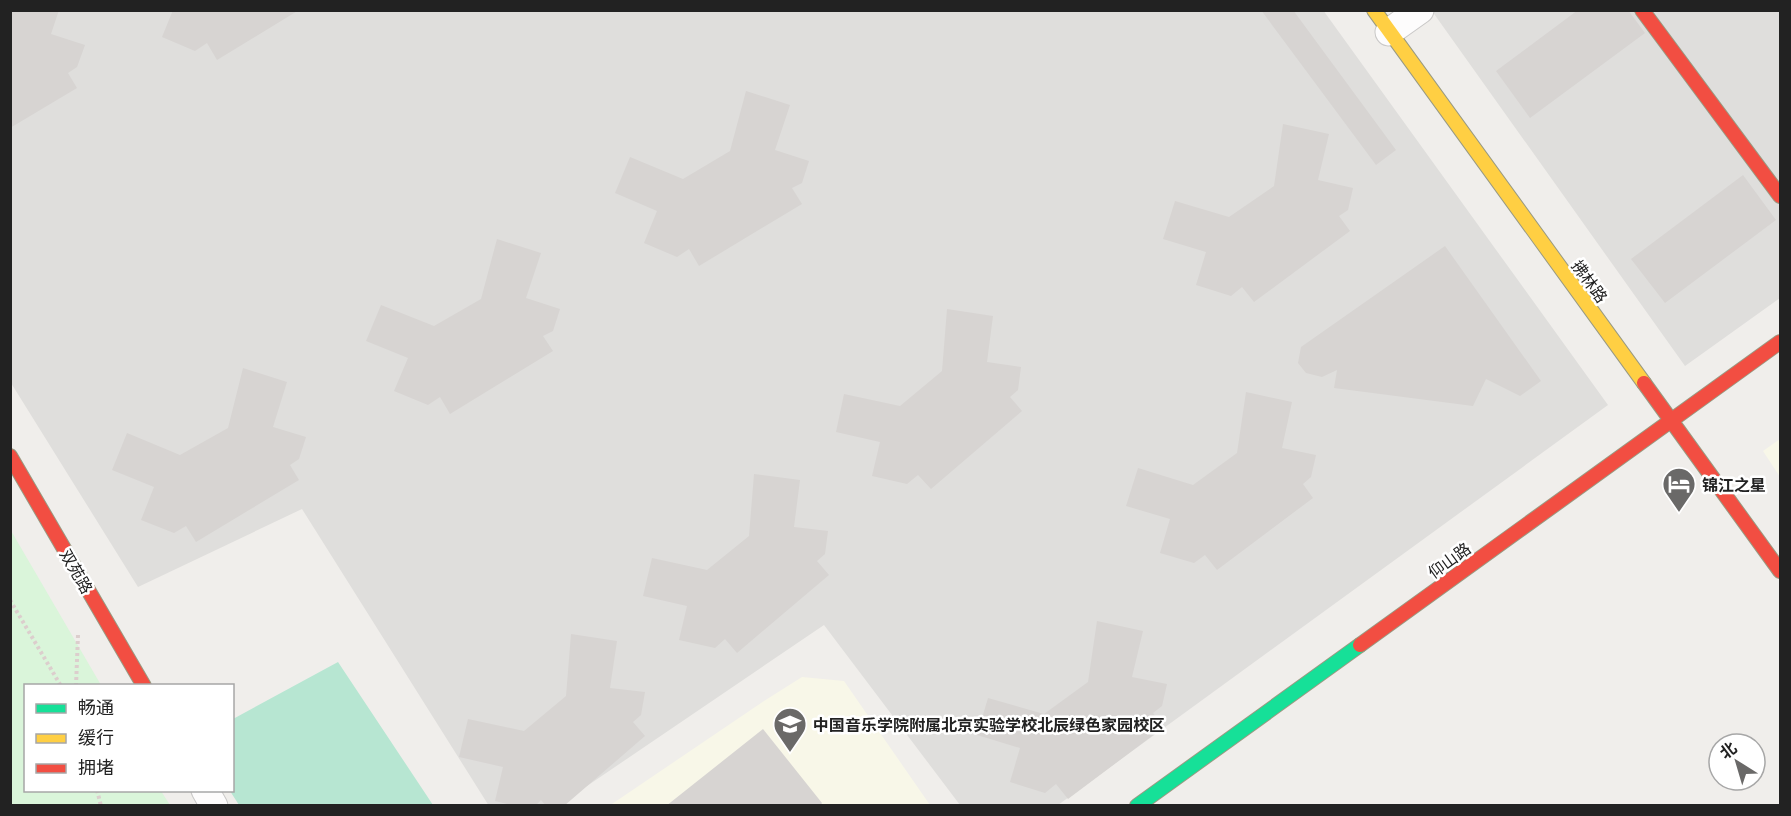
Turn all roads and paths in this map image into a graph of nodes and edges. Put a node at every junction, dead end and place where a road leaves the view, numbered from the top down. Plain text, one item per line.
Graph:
1 (1420, 10) edge
2 (1642, 10) edge
3 (1381, 21) edge
4 (1780, 196) edge
5 (1780, 342) edge
6 (1671, 421) junction
7 (10, 456) edge
8 (1780, 571) edge
9 (10, 600) edge
10 (60, 684) edge
11 (143, 684) edge
12 (207, 792) edge
13 (214, 806) edge
14 (1137, 806) edge

1 - 3 street
2 - 4 street
3 - 6 street, 拂林路
5 - 6 street, 仰山路
6 - 8 street, 拂林路
6 - 14 street, 仰山路
7 - 11 street, 双苑路
9 - 10 path
12 - 13 street

